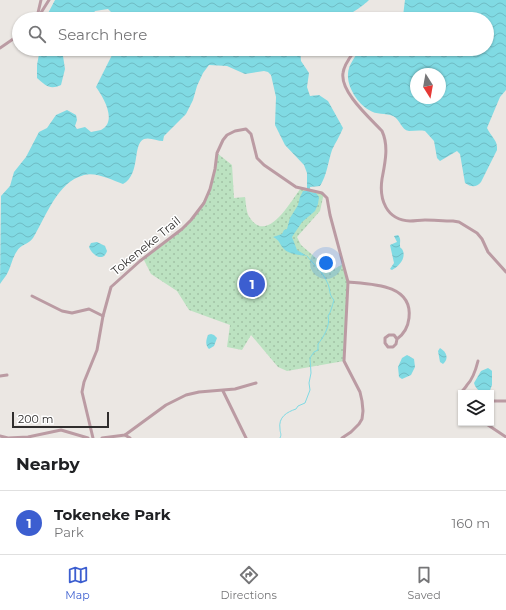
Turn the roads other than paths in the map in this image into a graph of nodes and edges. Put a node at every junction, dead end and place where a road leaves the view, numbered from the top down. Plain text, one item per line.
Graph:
1 (41, 0) edge
2 (49, 0) edge
3 (38, 12) edge
4 (41, 12) edge
5 (12, 40) edge
6 (0, 48) edge
7 (351, 56) edge
8 (506, 272) edge
9 (348, 282) junction
10 (32, 296) dead end
11 (103, 316) junction
12 (397, 339) junction
13 (478, 361) dead end
14 (7, 374) dead end
15 (0, 376) edge
16 (256, 383) dead end
17 (223, 390) junction
18 (462, 390) edge
19 (494, 401) edge
20 (506, 401) edge
21 (490, 426) edge
22 (125, 435) junction
23 (0, 436) edge
24 (506, 437) edge
25 (88, 438) edge
26 (92, 438) edge
27 (102, 438) edge
28 (130, 438) edge
29 (246, 438) edge
30 (342, 438) edge

1 - 3 street
2 - 4 street
5 - 6 street
7 - 8 street
9 - 11 street, Tokeneke Trail
9 - 12 street
9 - 30 street
10 - 11 street
11 - 26 street, Tokeneke Trail
12 - 12 street
13 - 18 street
14 - 15 street
16 - 17 street
17 - 22 street
17 - 29 street
19 - 20 street
21 - 24 street
22 - 27 street
22 - 28 street
23 - 25 street

